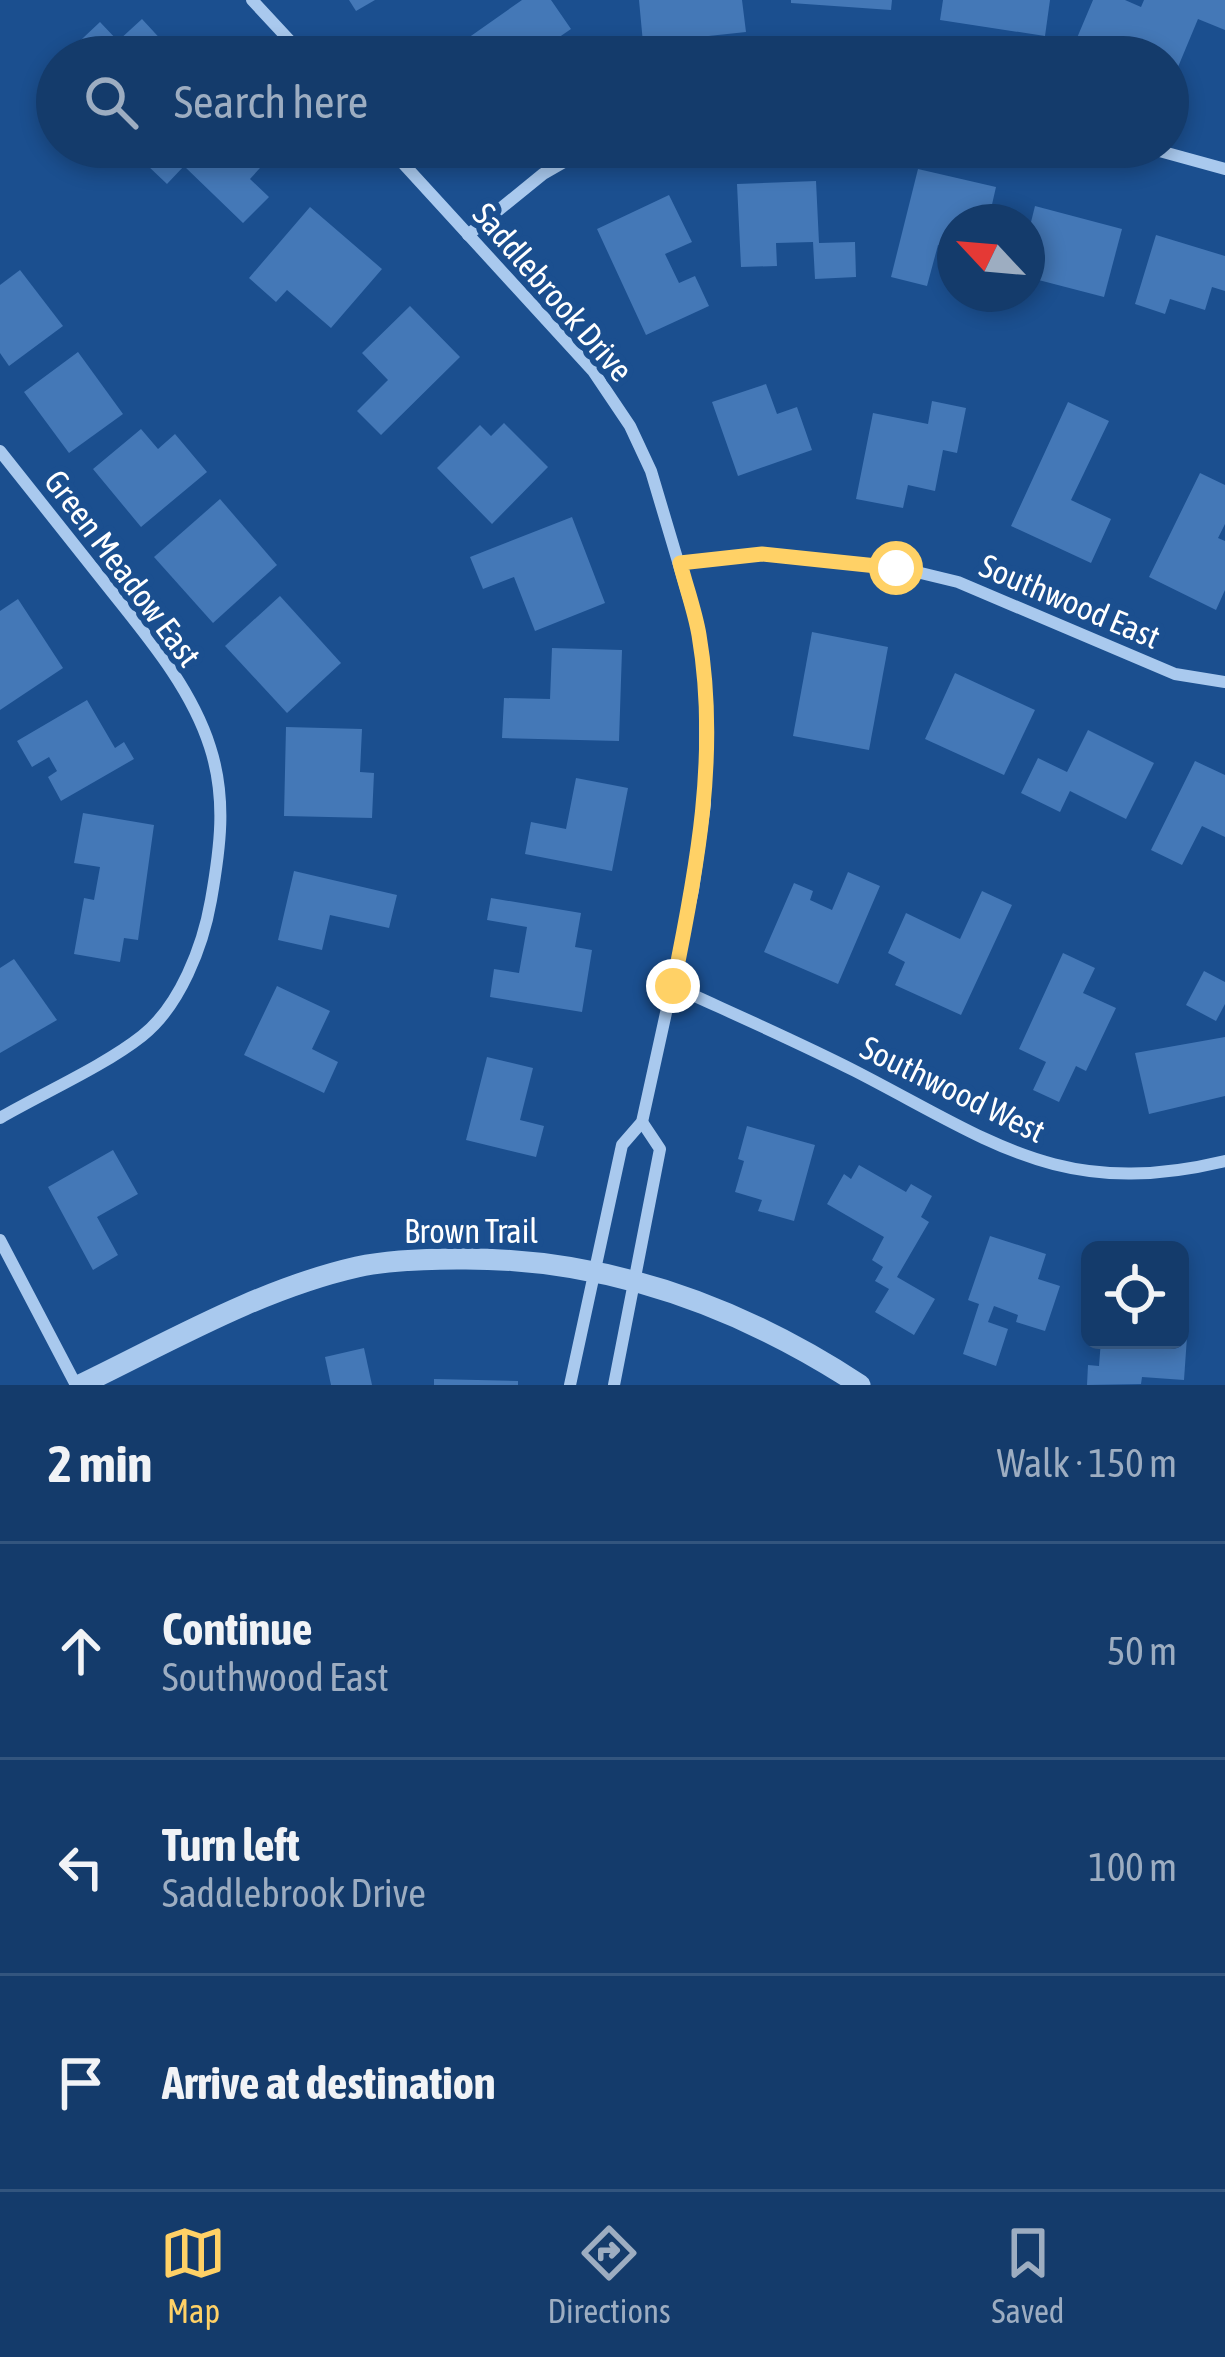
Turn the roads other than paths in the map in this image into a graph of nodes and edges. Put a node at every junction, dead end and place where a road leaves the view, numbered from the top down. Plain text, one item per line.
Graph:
1 (252, 0) edge
2 (285, 36) edge
3 (1189, 159) edge
4 (407, 168) edge
5 (553, 168) edge
6 (1225, 169) edge
7 (468, 235) junction
8 (0, 451) edge
9 (680, 563) junction
10 (1225, 682) edge
11 (673, 986) junction
12 (0, 1118) edge
13 (642, 1122) junction
14 (1225, 1161) edge
15 (0, 1240) edge
16 (593, 1270) junction
17 (637, 1280) junction
18 (78, 1385) edge
19 (570, 1385) edge
20 (614, 1385) edge
21 (860, 1385) edge

1 - 2 street
3 - 6 street
4 - 7 street, Saddlebrook Drive
5 - 7 street
7 - 9 street, Saddlebrook Drive
8 - 12 street, Green Meadow East
9 - 10 street, Southwood East
9 - 11 street, Saddlebrook Drive
11 - 13 street, Saddlebrook Drive
11 - 14 street, Southwood West
13 - 16 street, Saddlebrook Drive
13 - 17 street, Saddlebrook Drive
15 - 18 street
16 - 17 street, Brown Trail
16 - 18 street, Brown Trail
16 - 19 street, Saddlebrook Drive
17 - 20 street, Saddlebrook Drive
17 - 21 street, Brown Trail

